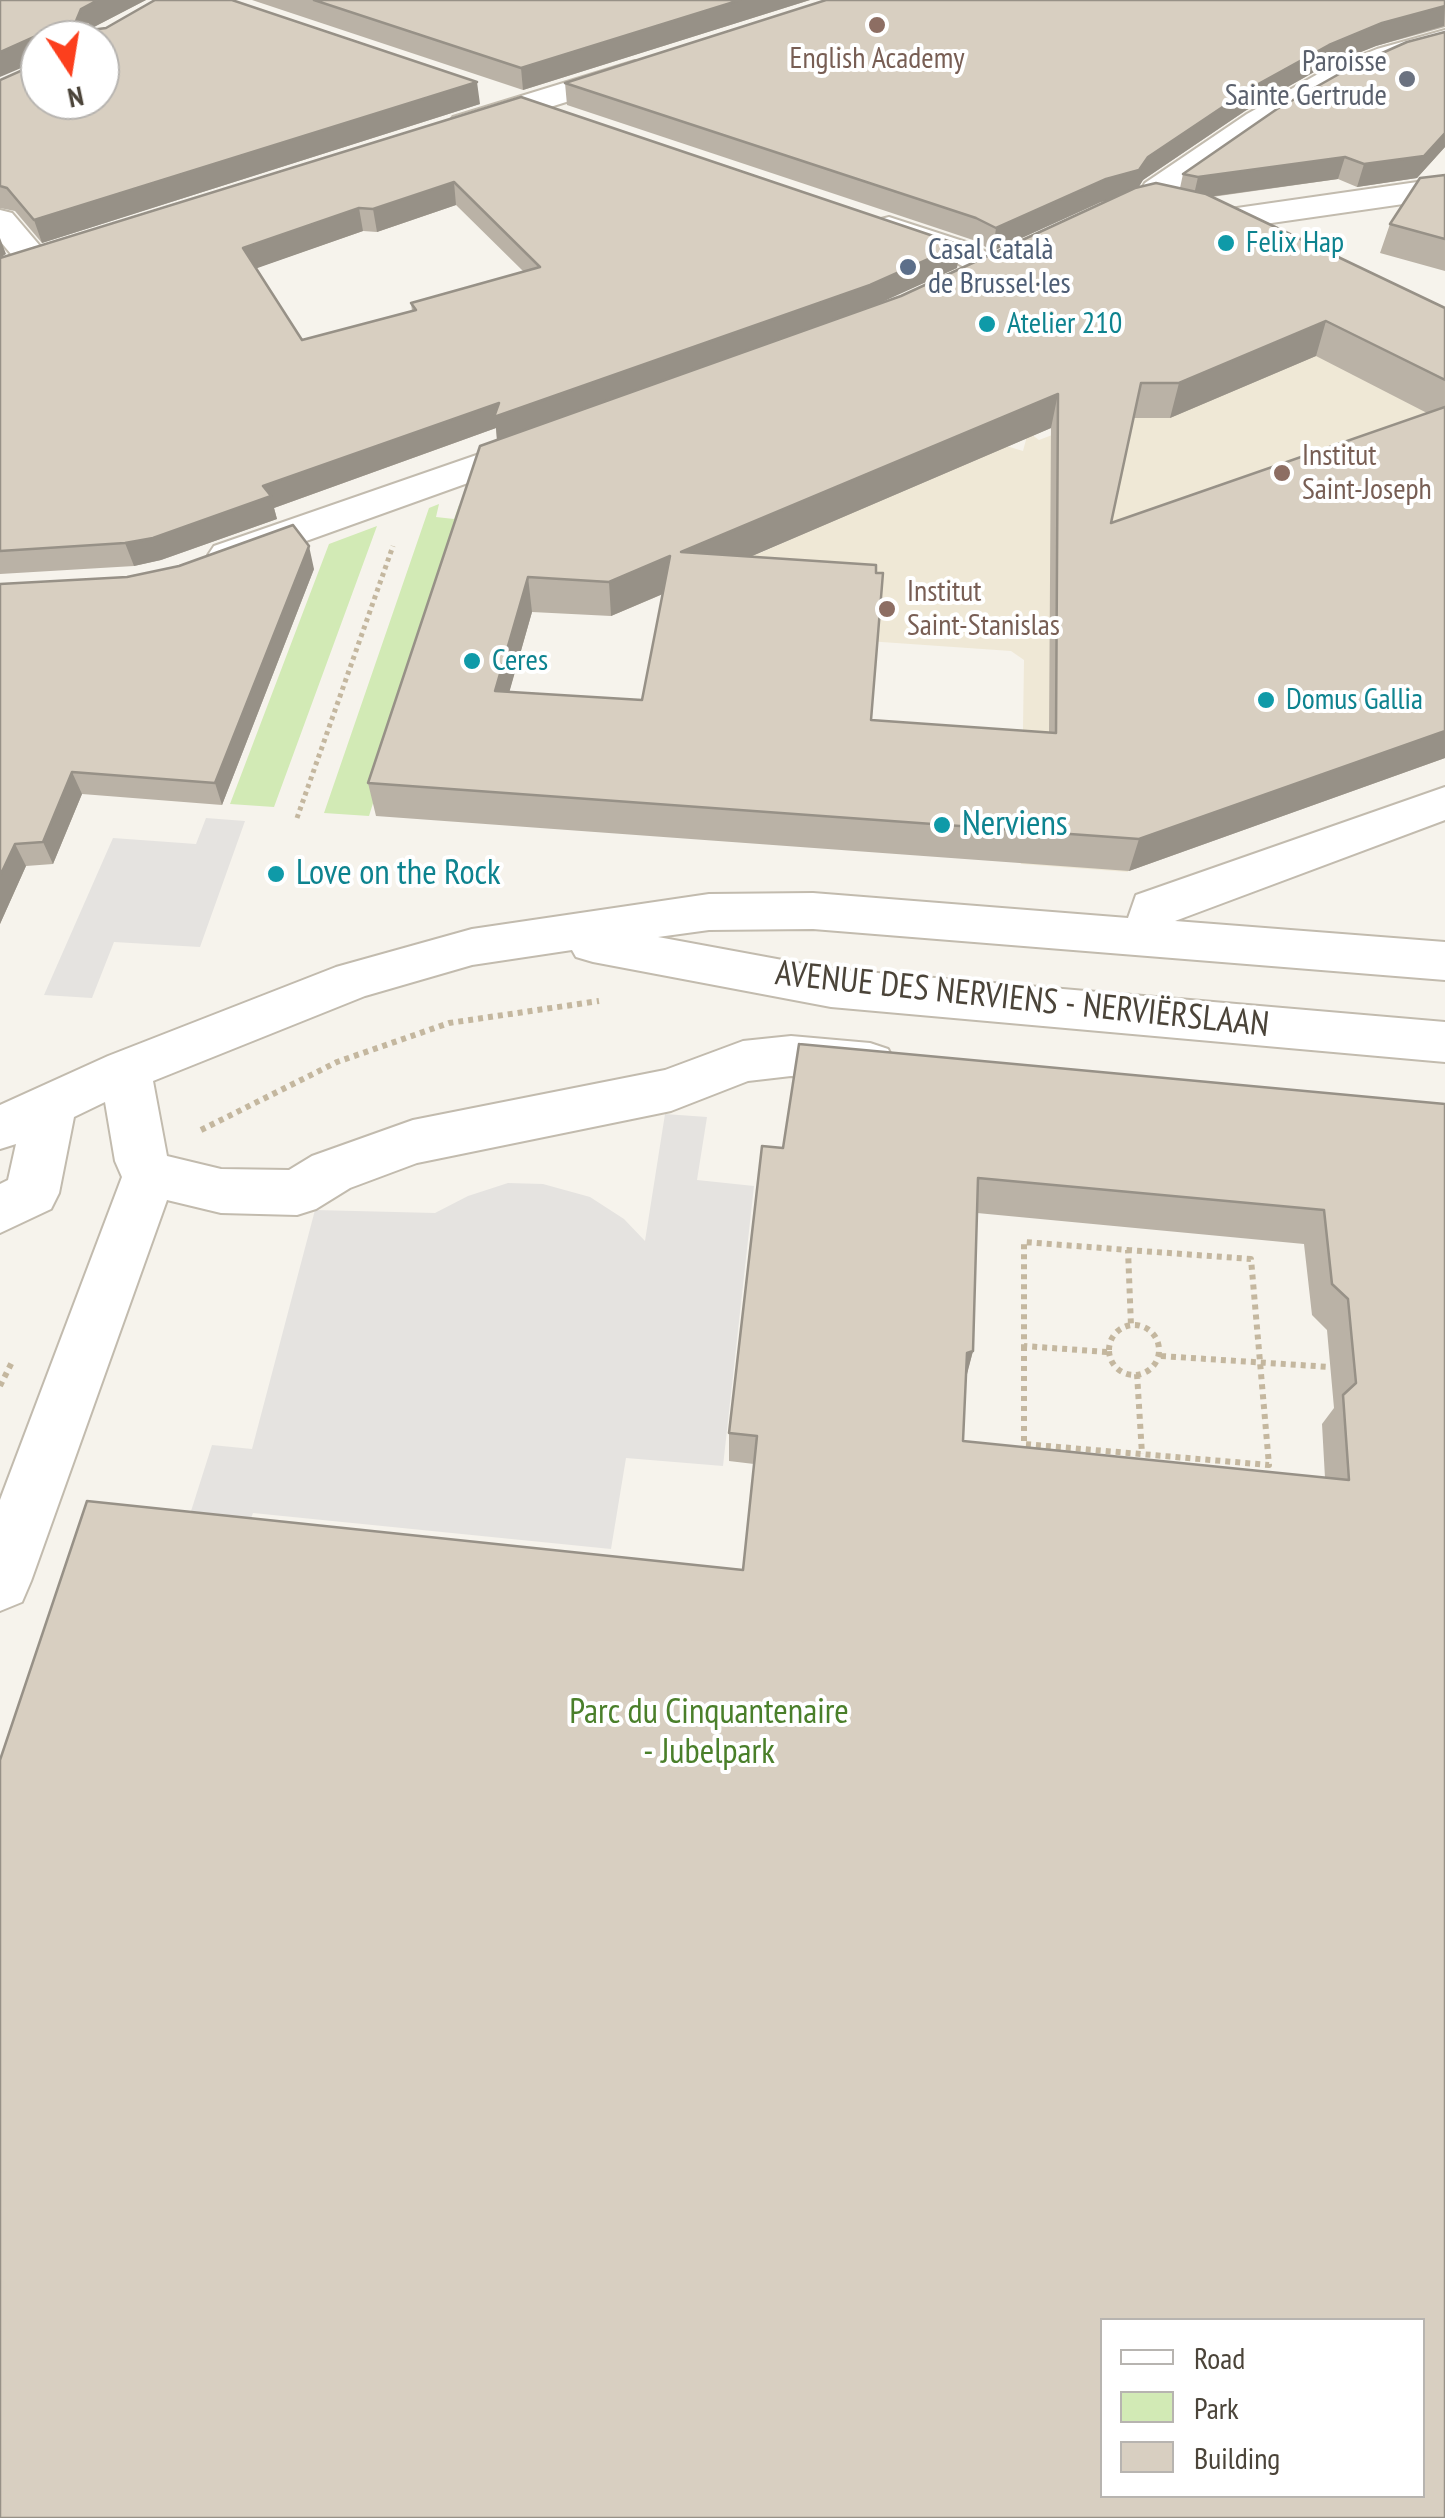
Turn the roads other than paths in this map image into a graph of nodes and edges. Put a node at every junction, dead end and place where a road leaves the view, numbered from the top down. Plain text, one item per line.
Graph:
1 (1445, 40) edge
2 (666, 60) edge
3 (476, 90) dead end
4 (525, 105) junction
5 (569, 119) edge
6 (442, 131) edge
7 (1445, 188) edge
8 (1149, 203) junction
9 (0, 220) edge
10 (867, 220) edge
11 (1223, 220) junction
12 (1063, 236) edge
13 (1274, 245) edge
14 (1028, 253) edge
15 (992, 269) junction
16 (0, 271) edge
17 (948, 290) edge
18 (576, 432) edge
19 (188, 570) edge
20 (1445, 803) edge
21 (541, 934) junction
22 (1149, 937) junction
23 (1445, 962) edge
24 (1445, 1042) edge
25 (908, 1066) edge
26 (126, 1070) junction
27 (50, 1105) junction
28 (0, 1128) edge
29 (150, 1174) junction
30 (0, 1210) edge
31 (0, 1582) edge

1 - 8 street
2 - 4 street
3 - 4 street
4 - 5 street
4 - 6 street
7 - 11 street
8 - 11 street
8 - 12 street
9 - 16 street
10 - 15 street
11 - 13 street
14 - 15 street
15 - 17 street
18 - 19 street
20 - 22 street
21 - 22 street, AVENUE DES NERVIENS - NERVIËRSLAAN
21 - 24 street, AVENUE DES NERVIENS - NERVIËRSLAAN
21 - 26 street, AVENUE DES NERVIENS - NERVIËRSLAAN
22 - 23 street, AVENUE DES NERVIENS - NERVIËRSLAAN
25 - 29 street
26 - 27 street, AVENUE DES NERVIENS - NERVIËRSLAAN
26 - 29 street
27 - 28 street, AVENUE DES NERVIENS - NERVIËRSLAAN
27 - 30 street
29 - 31 street

